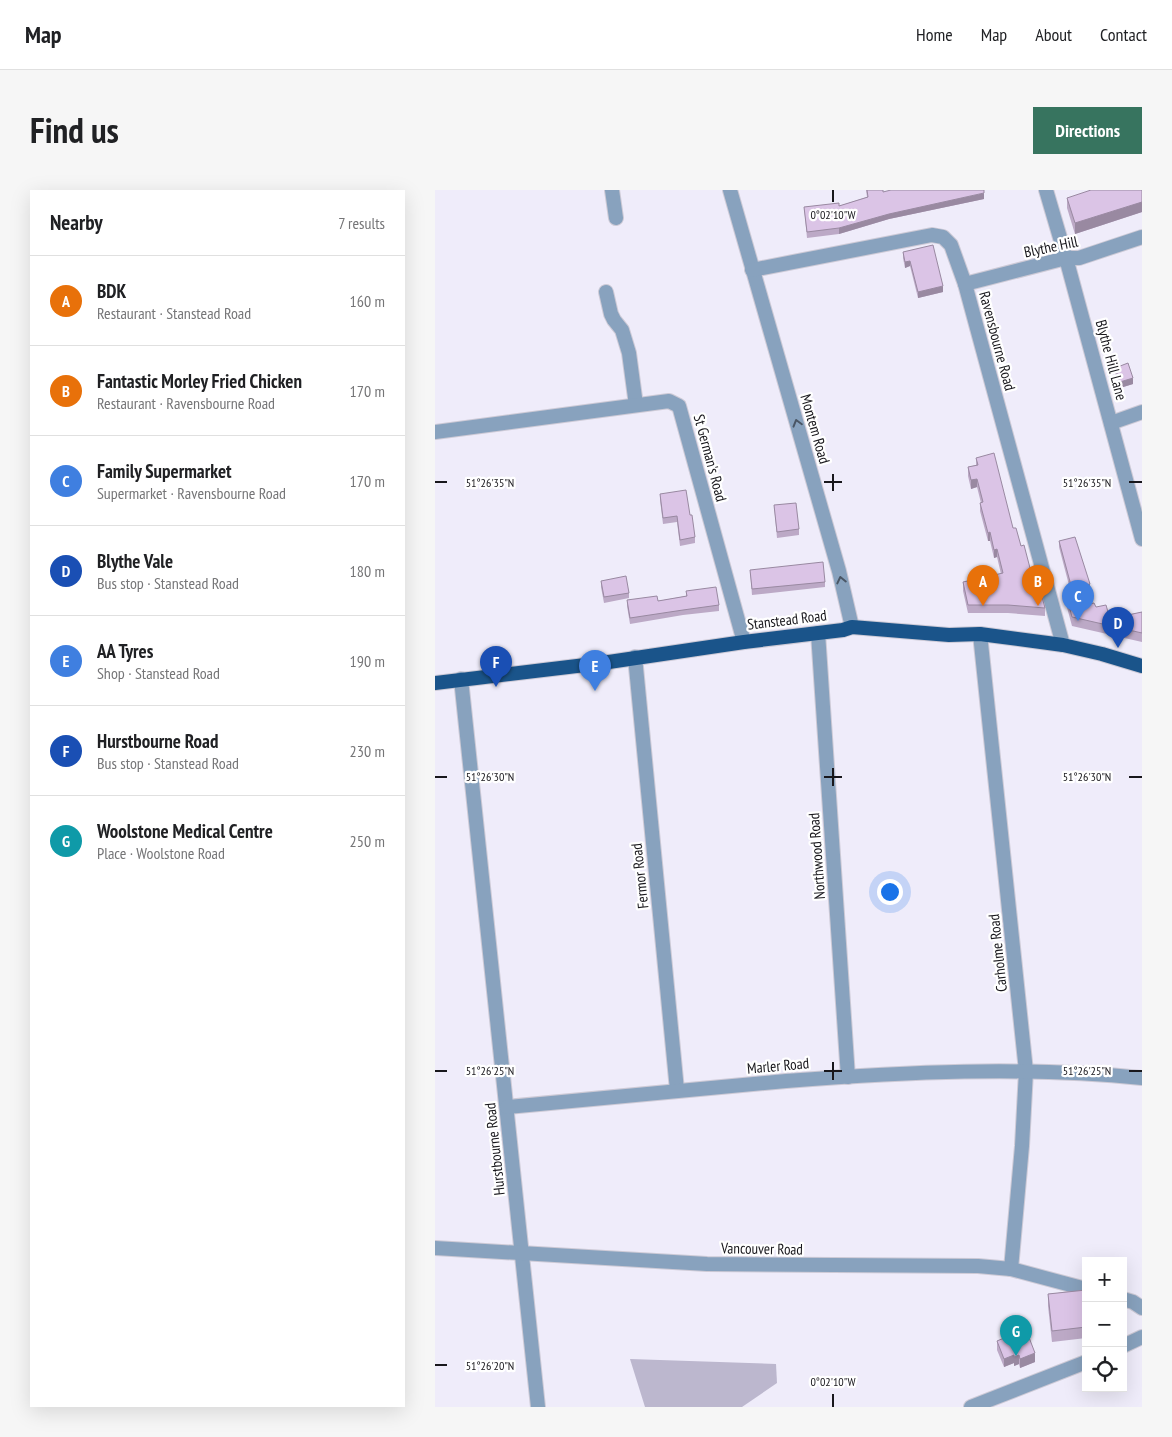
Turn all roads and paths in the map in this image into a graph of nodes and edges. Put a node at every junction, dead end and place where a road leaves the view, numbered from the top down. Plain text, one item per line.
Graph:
1 (613, 190) edge
2 (730, 190) edge
3 (1046, 190) edge
4 (616, 218) dead end
5 (1142, 237) edge
6 (1066, 258) junction
7 (752, 270) junction
8 (965, 284) junction
9 (606, 292) dead end
10 (636, 405) junction
11 (1142, 412) edge
12 (1111, 423) junction
13 (435, 432) edge
14 (1142, 539) edge
15 (852, 627) junction
16 (818, 634) junction
17 (981, 634) junction
18 (744, 642) junction
19 (1063, 645) junction
20 (635, 657) junction
21 (1142, 666) edge
22 (461, 679) junction
23 (435, 683) edge
24 (1026, 1071) junction
25 (848, 1076) junction
26 (1142, 1078) edge
27 (677, 1090) junction
28 (507, 1107) junction
29 (435, 1248) edge
30 (523, 1252) junction
31 (1011, 1269) junction
32 (1082, 1288) edge
33 (1127, 1300) edge
34 (1142, 1308) edge
35 (1142, 1337) edge
36 (1127, 1344) edge
37 (1082, 1364) edge
38 (539, 1407) edge
39 (971, 1407) edge

1 - 4 street
2 - 7 street, Montem Road
3 - 6 street, Blythe Hill Lane
5 - 6 street, Blythe Hill
6 - 8 street, Blythe Hill
6 - 12 street, Blythe Hill Lane
7 - 8 street, Ravensbourne Road
15 -> 7 street, Montem Road
8 - 19 street, Ravensbourne Road
9 - 10 street
10 - 13 street, St German's Road
10 - 18 street, St German's Road
11 - 12 street
12 - 14 street, Blythe Hill Lane
15 - 16 highway, Stanstead Road
15 - 17 highway, Stanstead Road
16 - 18 highway, Stanstead Road
16 - 25 street, Northwood Road
17 - 19 highway, Stanstead Road
17 - 24 street, Carholme Road
18 - 20 highway, Stanstead Road
19 - 21 highway, Stanstead Road
20 - 22 highway, Stanstead Road
20 - 27 street, Fermor Road
22 - 23 highway, Stanstead Road
22 - 28 street, Hurstbourne Road
24 - 25 street, Marler Road
24 - 26 street, Marler Road
24 - 31 street, Carholme Road
25 - 27 street, Marler Road
27 - 28 street, Marler Road
28 - 30 street, Hurstbourne Road
29 - 30 street, Vancouver Road
30 - 31 street, Vancouver Road
30 - 38 street, Hurstbourne Road
31 - 32 street, Vancouver Road
33 - 34 street
35 - 36 street
37 - 39 street

